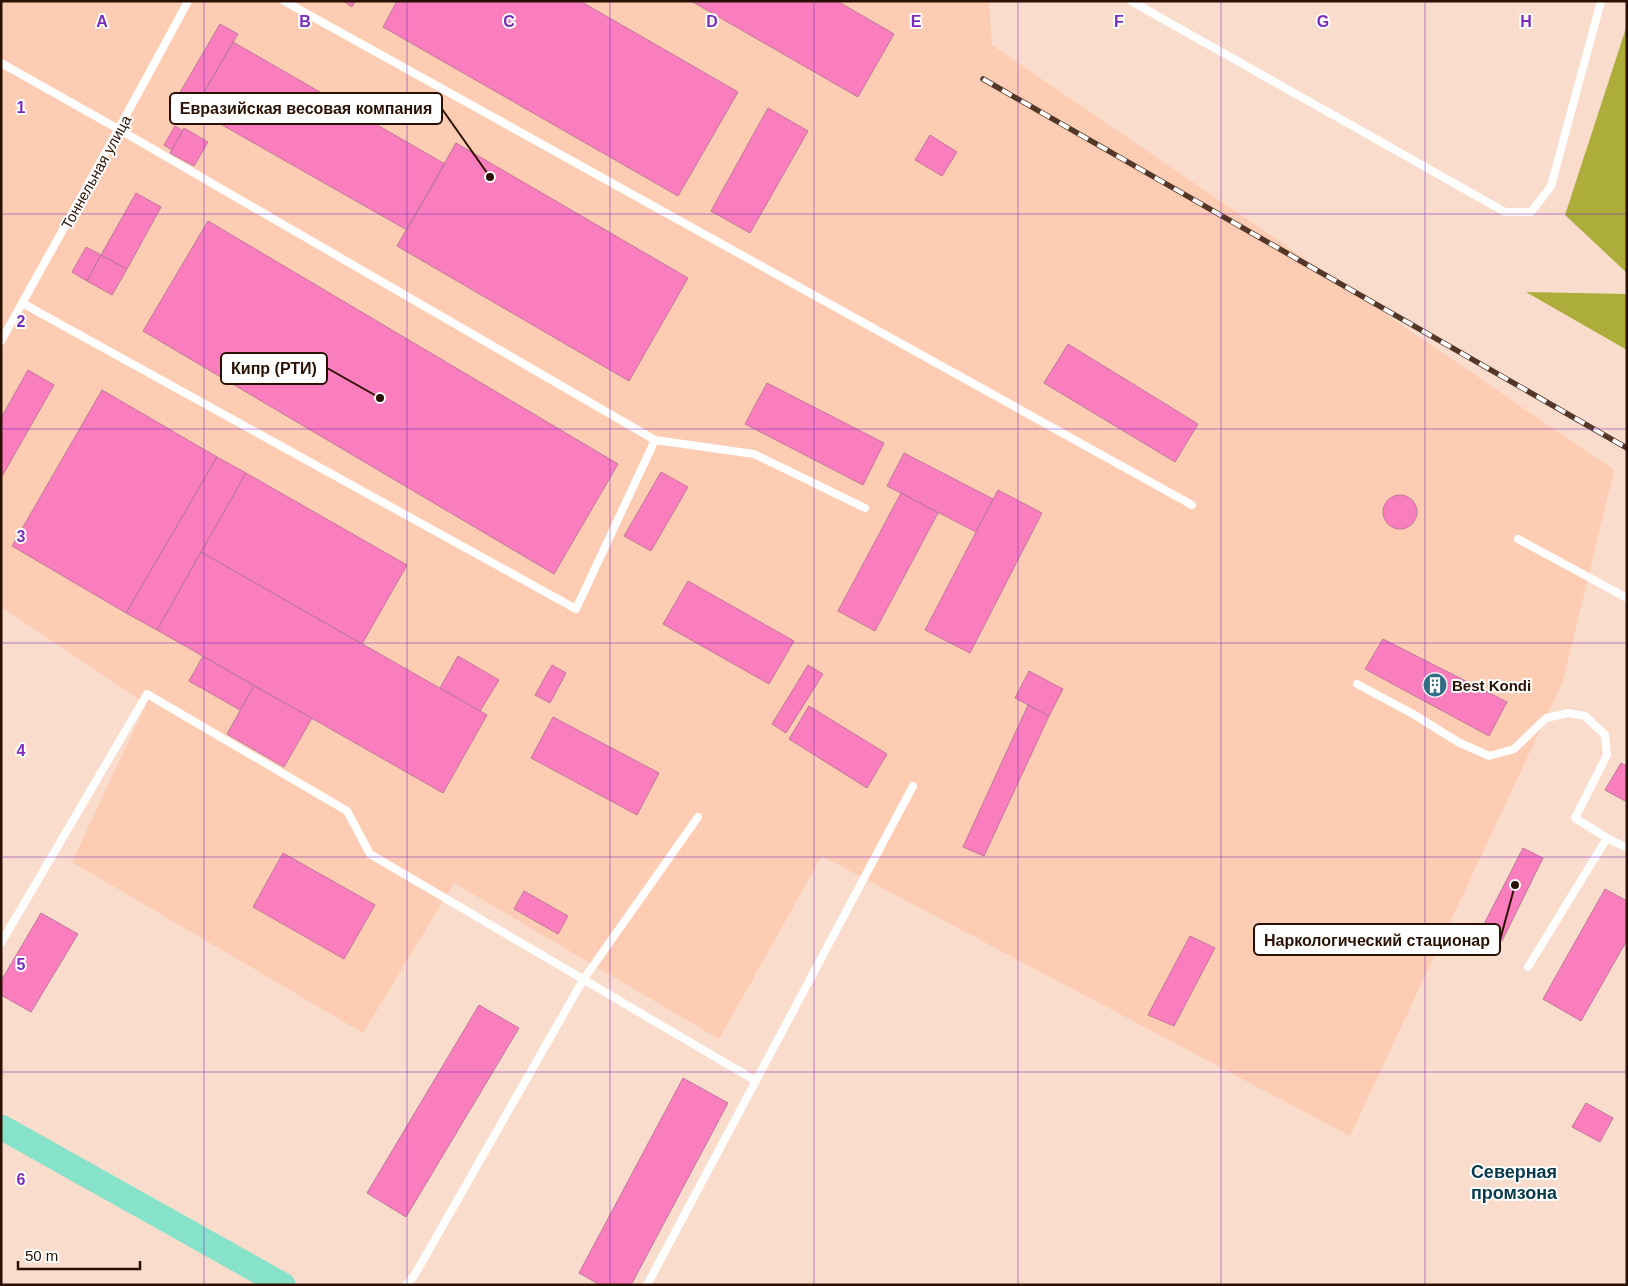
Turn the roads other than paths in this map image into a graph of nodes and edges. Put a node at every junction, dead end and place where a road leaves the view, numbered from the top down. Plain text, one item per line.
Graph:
1 (188, 1) edge
2 (284, 1) edge
3 (1131, 1) edge
4 (1601, 1) edge
5 (1, 63) edge
6 (120, 130) junction
7 (22, 303) junction
8 (1, 341) edge
9 (654, 440) junction
10 (1192, 504) dead end
11 (866, 508) dead end
12 (1518, 539) dead end
13 (1627, 598) edge
14 (1357, 684) dead end
15 (913, 786) dead end
16 (698, 817) dead end
17 (1607, 838) junction
18 (1627, 848) edge
19 (1, 943) edge
20 (1528, 968) dead end
21 (583, 980) junction
22 (756, 1081) junction
23 (1, 1127) edge
24 (284, 1285) edge
25 (406, 1285) edge
26 (648, 1285) edge

1 - 6 lane, Тоннельная улица
2 - 10 lane
3 - 4 lane
5 - 6 lane
6 - 7 lane, Тоннельная улица
6 - 9 lane
7 - 8 lane, Тоннельная улица
7 - 9 lane
9 - 11 lane
12 - 13 lane
14 - 17 lane
15 - 22 lane
16 - 21 lane
17 - 18 lane
17 - 20 lane
19 - 21 lane
21 - 22 lane
21 - 25 lane
22 - 26 lane
23 - 24 main road

